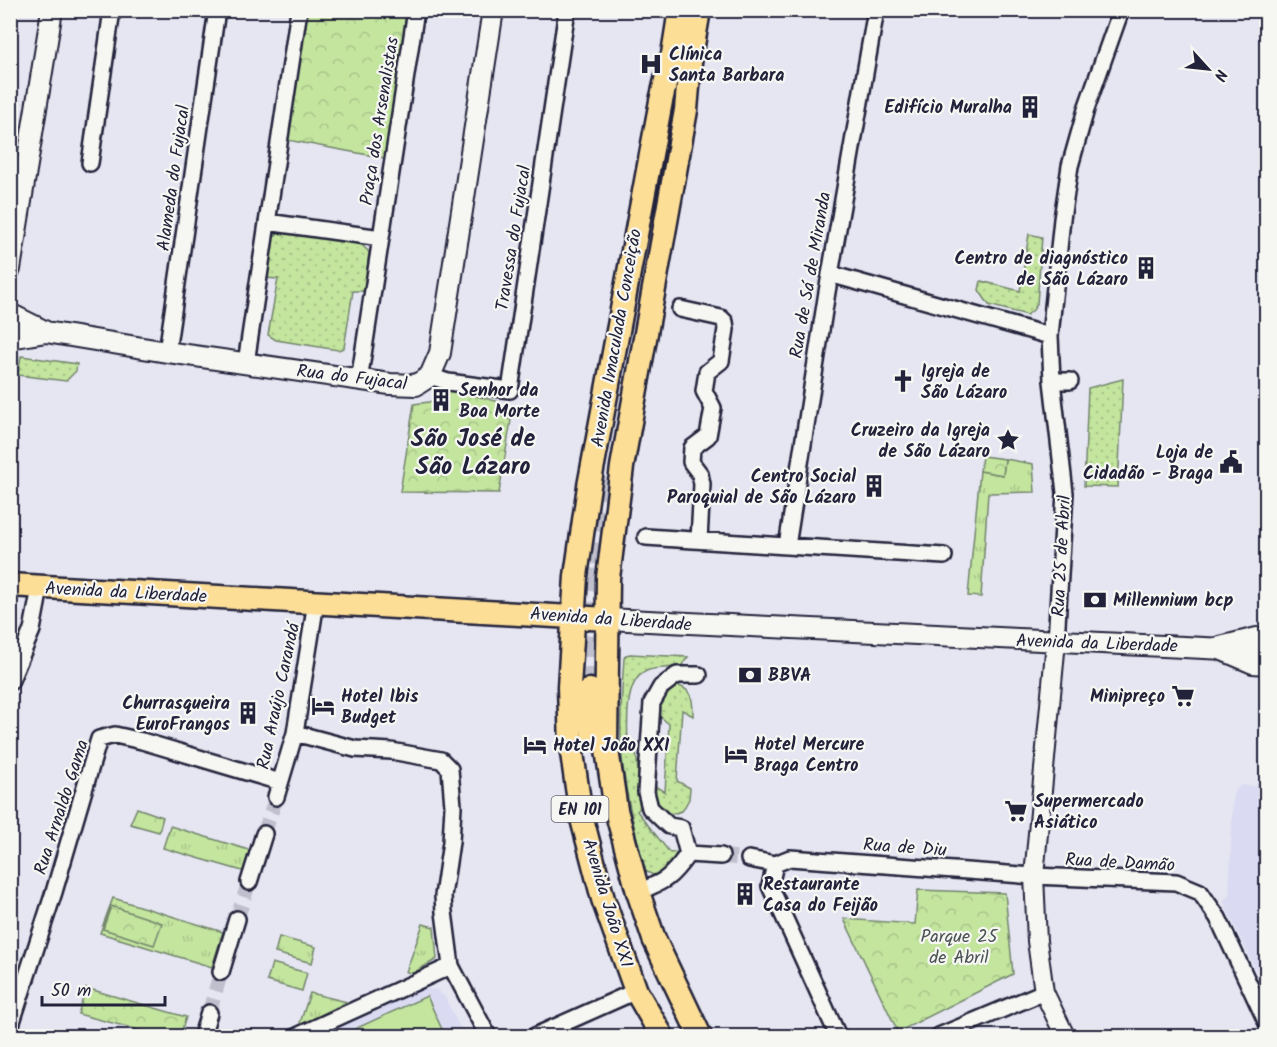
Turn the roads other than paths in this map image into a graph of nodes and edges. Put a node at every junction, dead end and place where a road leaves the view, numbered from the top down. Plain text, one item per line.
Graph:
1 (52, 10) edge
2 (112, 10) edge
3 (217, 10) edge
4 (298, 10) edge
5 (416, 10) edge
6 (493, 10) edge
7 (567, 10) edge
8 (680, 10) edge
9 (699, 10) edge
10 (876, 10) edge
11 (1121, 10) edge
12 (681, 61) junction
13 (90, 163) dead end
14 (267, 222) junction
15 (381, 238) junction
16 (10, 269) edge
17 (830, 274) junction
18 (680, 309) dead end
19 (10, 314) edge
20 (46, 332) junction
21 (1050, 336) junction
22 (10, 338) edge
23 (167, 352) junction
24 (246, 363) junction
25 (430, 376) junction
26 (359, 381) junction
27 (1052, 381) junction
28 (1070, 381) dead end
29 (608, 468) tunnel mouth
30 (646, 537) dead end
31 (699, 540) junction
32 (787, 546) junction
33 (944, 556) dead end
34 (10, 585) edge
35 (39, 588) junction
36 (316, 602) junction
37 (572, 618) junction
38 (607, 619) junction
39 (1266, 638) edge
40 (1056, 641) junction
41 (1213, 648) junction
42 (1266, 651) edge
43 (1266, 665) edge
44 (699, 675) dead end
45 (10, 682) edge
46 (295, 732) junction
47 (280, 782) junction
48 (276, 797) tunnel mouth
49 (264, 834) tunnel mouth
50 (688, 854) junction
51 (721, 856) tunnel mouth
52 (749, 859) tunnel mouth
53 (775, 864) junction
54 (1034, 876) junction
55 (249, 882) tunnel mouth
56 (638, 892) junction
57 (237, 919) tunnel mouth
58 (451, 966) junction
59 (221, 972) tunnel mouth
60 (636, 991) junction
61 (1044, 992) junction
62 (209, 1013) tunnel mouth
63 (1266, 1021) edge
64 (10, 1028) edge
65 (202, 1036) edge
66 (297, 1036) edge
67 (488, 1036) edge
68 (535, 1036) edge
69 (662, 1036) edge
70 (675, 1036) edge
71 (686, 1036) edge
72 (700, 1036) edge
73 (838, 1036) edge
74 (939, 1036) edge
75 (1065, 1036) edge

1 - 16 main road
2 - 13 street
3 - 23 street, Alameda do Fujacal
4 - 14 street
5 - 15 street, Praça dos Arsenalistas
6 - 25 main road, Rua do Fujacal
7 - 25 street, Travessa do Fujacal
8 - 12 main road, Avenida Imaculada Conceição
9 - 12 main road, Avenida Imaculada Conceição
10 - 17 street, Rua de Sá de Miranda
11 - 21 street, Rua 25 de Abril
12 - 29 main road, Avenida Imaculada Conceição
12 - 37 main road, Avenida Imaculada Conceição
12 - 38 main road, Avenida Imaculada Conceição
14 - 15 street
14 - 24 street
15 - 26 street, Praça dos Arsenalistas
17 - 21 street
17 - 32 street, Rua de Sá de Miranda
18 - 31 street
19 - 20 main road
20 - 22 main road
20 - 23 main road, Rua do Fujacal
21 - 27 street, Rua 25 de Abril
23 - 24 main road, Rua do Fujacal
24 - 26 main road, Rua do Fujacal
25 - 26 main road, Rua do Fujacal
27 - 28 street
27 - 40 street, Rua 25 de Abril
30 - 31 street
31 - 32 street
32 - 33 street
34 - 35 main road, Avenida da Liberdade
35 - 36 main road, Avenida da Liberdade
35 - 45 street
36 - 37 main road, Avenida da Liberdade
36 - 46 street, Rua Araújo Carandá
37 - 38 main road, Avenida da Liberdade
37 - 60 main road, Avenida João XXI / EN 101
38 - 40 main road, Avenida da Liberdade
38 - 56 main road, Avenida João XXI / EN 101
39 - 41 street, Avenida da Liberdade
40 - 41 main road, Avenida da Liberdade
40 - 54 street, Rua 25 de Abril
41 - 42 main road, Avenida da Liberdade
41 - 43 street, Avenida da Liberdade
44 - 50 street
46 - 47 street, Rua Araújo Carandá
46 - 58 street
47 - 48 street, Rua Araújo Carandá
47 - 64 street, Rua Arnaldo Gama
49 - 55 street
50 - 51 street
50 - 56 street
52 - 53 street, Rua de Diu
53 - 54 street, Rua de Diu
53 - 73 street
54 - 61 street, Rua 25 de Abril
54 - 63 street, Rua de Damão
56 - 72 main road, Avenida João XXI / EN 101
57 - 59 street
58 - 66 street
58 - 67 street
60 - 68 street
60 - 69 main road, Avenida João XXI / EN 101
61 - 74 street
61 - 75 street, Rua 25 de Abril
62 - 65 street
70 - 71 main road, Avenida João XXI

